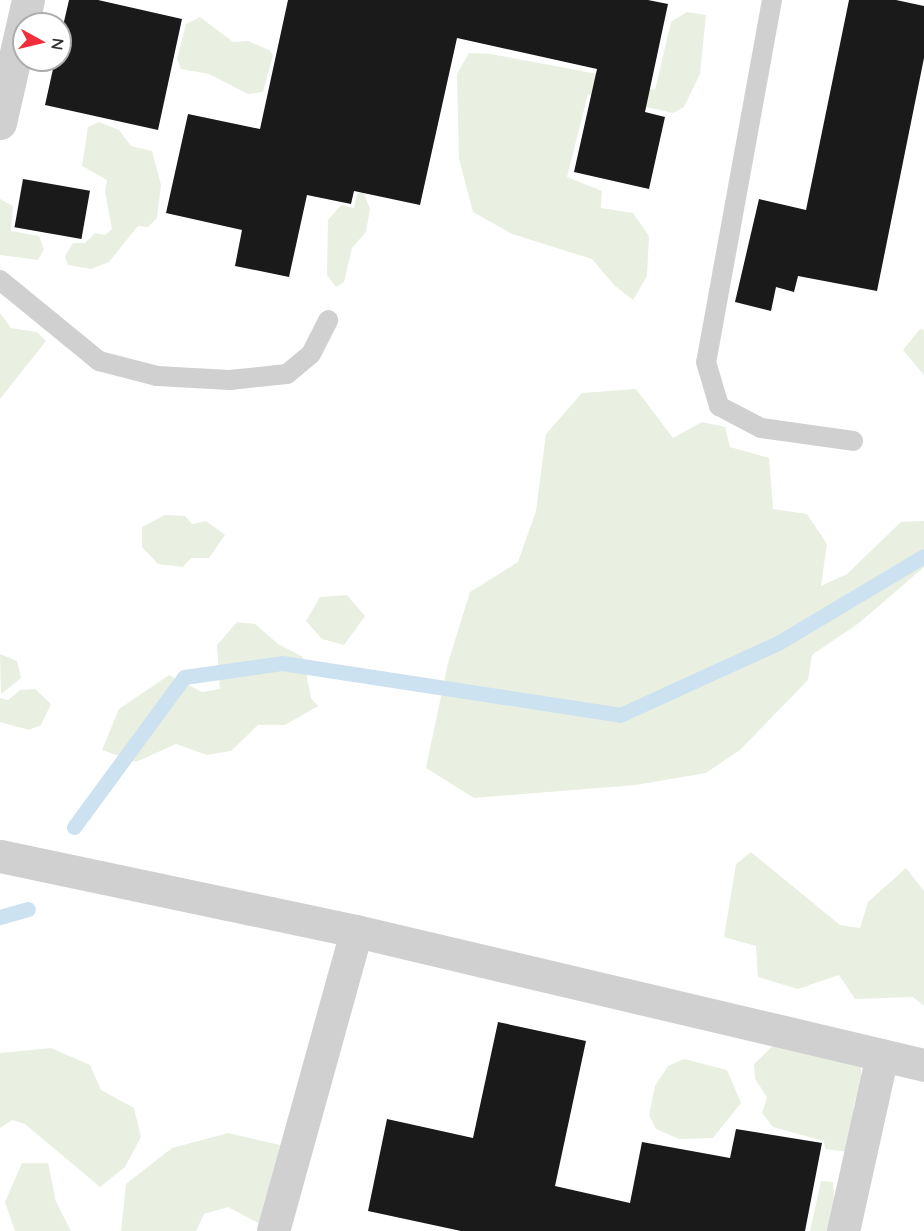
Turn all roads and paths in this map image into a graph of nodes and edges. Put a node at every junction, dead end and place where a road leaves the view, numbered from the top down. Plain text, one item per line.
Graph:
1 (28, 0) edge
2 (772, 0) edge
3 (0, 123) edge
4 (0, 280) edge
5 (328, 320) dead end
6 (853, 441) dead end
7 (0, 856) edge
8 (356, 931) junction
9 (882, 1055) junction
10 (924, 1065) edge
11 (273, 1231) edge
12 (843, 1231) edge

1 - 3 street
2 - 6 lane
4 - 5 lane
7 - 8 street
8 - 9 street
8 - 11 street
9 - 10 street
9 - 12 street

